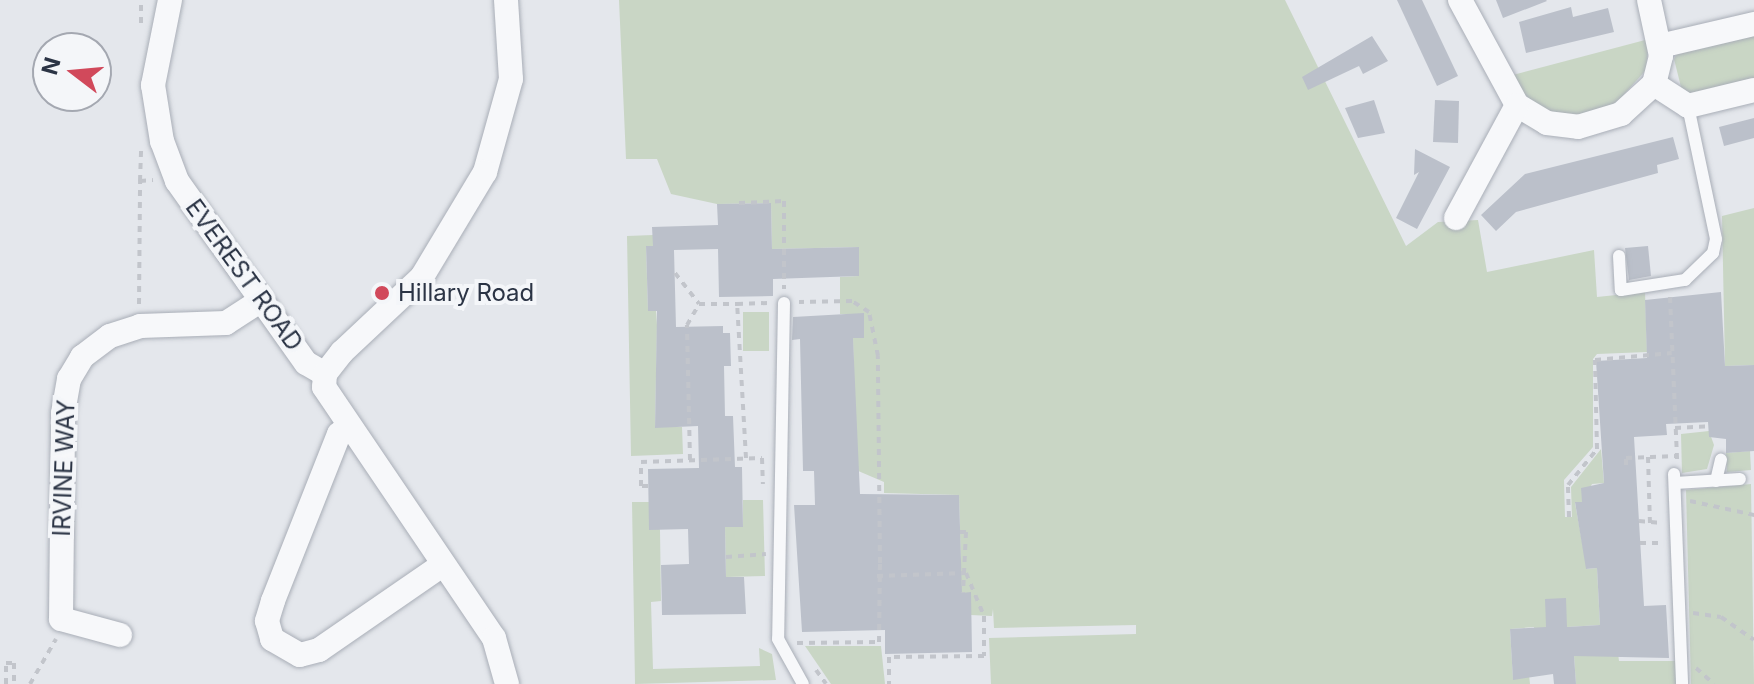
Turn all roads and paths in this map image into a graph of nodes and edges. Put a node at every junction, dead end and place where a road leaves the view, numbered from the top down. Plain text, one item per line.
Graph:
1 (170, 0) edge
2 (506, 0) edge
3 (1460, 0) edge
4 (1649, 0) edge
5 (1754, 24) edge
6 (1660, 46) junction
7 (1654, 84) junction
8 (1754, 90) edge
9 (1517, 105) junction
10 (1688, 106) junction
11 (175, 178) junction
12 (739, 203) dead end
13 (1456, 218) dead end
14 (1619, 256) dead end
15 (675, 273) dead end
16 (1669, 286) junction
17 (260, 301) junction
18 (784, 303) junction
19 (699, 304) junction
20 (737, 304) junction
21 (140, 326) junction
22 (1672, 353) junction
23 (325, 374) junction
24 (1709, 426) dead end
25 (349, 427) junction
26 (1675, 428) junction
27 (1677, 456) junction
28 (1648, 457) junction
29 (746, 458) junction
30 (690, 460) junction
31 (1721, 460) dead end
32 (1626, 465) dead end
33 (1674, 478) junction
34 (1740, 479) dead end
35 (1716, 481) junction
36 (648, 486) dead end
37 (780, 502) junction
38 (1569, 517) dead end
39 (1650, 523) dead end
40 (960, 532) dead end
41 (777, 553) junction
42 (726, 557) dead end
43 (442, 565) junction
44 (963, 573) junction
45 (877, 576) junction
46 (963, 593) dead end
47 (1680, 613) junction
48 (65, 623) junction
49 (120, 635) dead end
50 (1754, 640) edge
51 (797, 643) dead end
52 (6, 684) edge
53 (14, 684) edge
54 (30, 684) edge
55 (507, 684) edge
56 (803, 684) edge
57 (889, 684) edge
58 (1682, 684) edge

1 - 11 street, EVEREST ROAD
2 - 23 street
3 - 9 street
4 - 6 street
5 - 6 street
6 - 7 street
7 - 9 street
7 - 10 street
8 - 10 street
9 - 13 street
10 - 16 lane
11 - 17 street, EVEREST ROAD
11 - 21 path
12 - 18 path
14 - 16 lane
15 - 19 path
16 - 22 path
17 - 21 street, IRVINE WAY
17 - 23 street, EVEREST ROAD
18 - 20 path
18 - 37 lane
18 - 45 path
19 - 20 path
19 - 30 path
20 - 29 path
21 - 48 street, IRVINE WAY
22 - 26 path
22 - 38 path
23 - 25 street, EVEREST ROAD
24 - 26 path
25 - 43 street, EVEREST ROAD
25 - 43 street
26 - 27 path
27 - 28 path
27 - 33 path
28 - 32 path
28 - 39 path
29 - 30 path
29 - 37 path
30 - 36 path
31 - 35 lane
33 - 35 lane
33 - 47 lane
34 - 35 lane
37 - 41 lane
40 - 44 path
41 - 42 path
41 - 56 lane
43 - 55 street, EVEREST ROAD
44 - 45 path
44 - 46 path
44 - 57 path
45 - 51 path
47 - 50 path
47 - 58 lane
48 - 49 street
48 - 54 path
52 - 53 path

